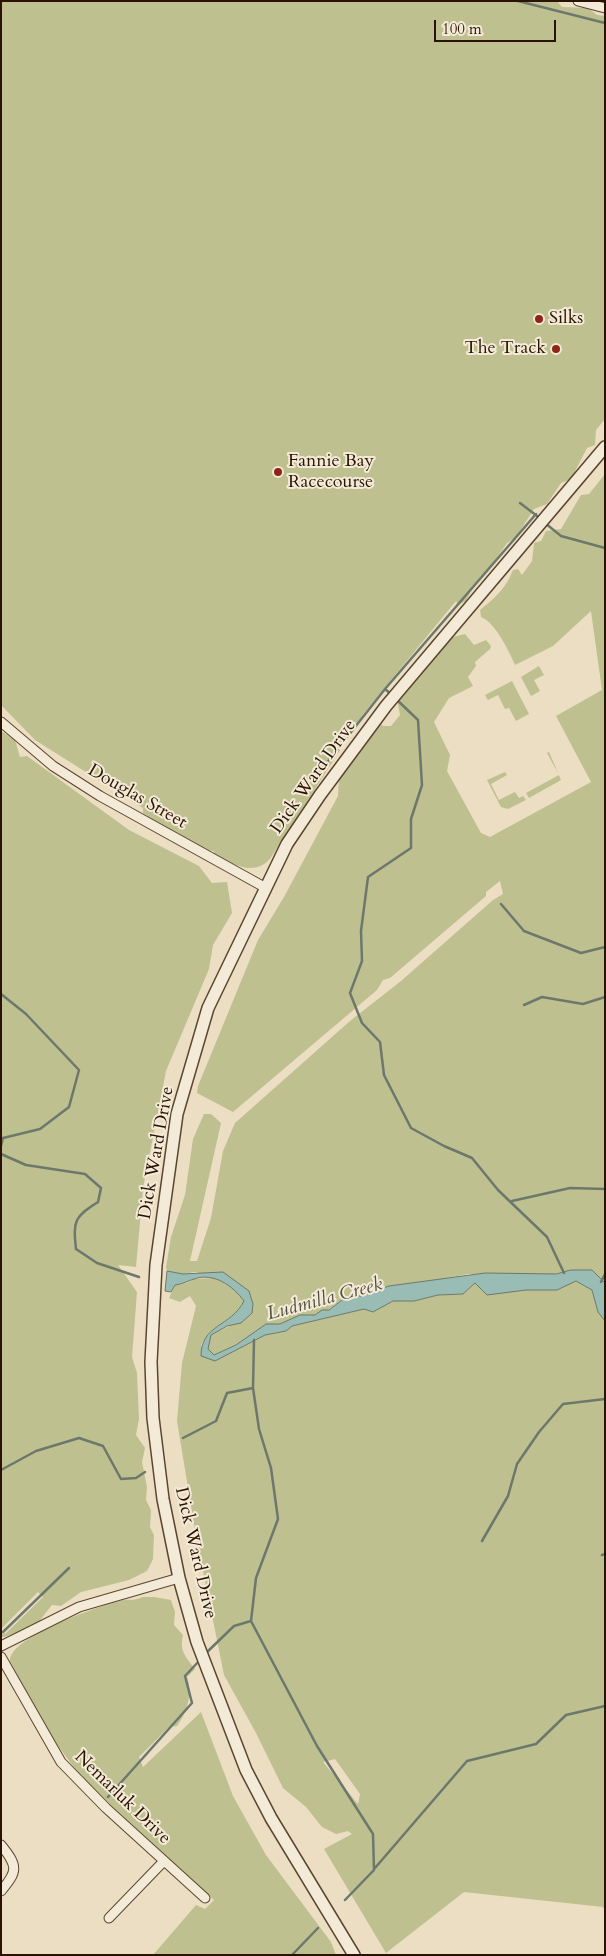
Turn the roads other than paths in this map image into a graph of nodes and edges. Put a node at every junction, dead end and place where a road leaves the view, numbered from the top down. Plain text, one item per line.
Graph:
1 (580, 2) edge
2 (605, 8) edge
3 (605, 447) edge
4 (1, 722) edge
5 (266, 888) junction
6 (179, 1578) junction
7 (1, 1646) edge
8 (1, 1657) edge
9 (1, 1845) edge
10 (164, 1860) junction
11 (1, 1891) edge
12 (205, 1898) dead end
13 (110, 1918) dead end
14 (354, 1955) edge

1 - 2 street
3 - 5 street, Dick Ward Drive
4 - 5 street, Douglas Street
5 - 6 street, Dick Ward Drive
6 - 7 street
6 - 14 street, Dick Ward Drive
8 - 10 street, Nemarluk Drive
9 - 11 street
10 - 12 street, Nemarluk Drive
10 - 13 street

